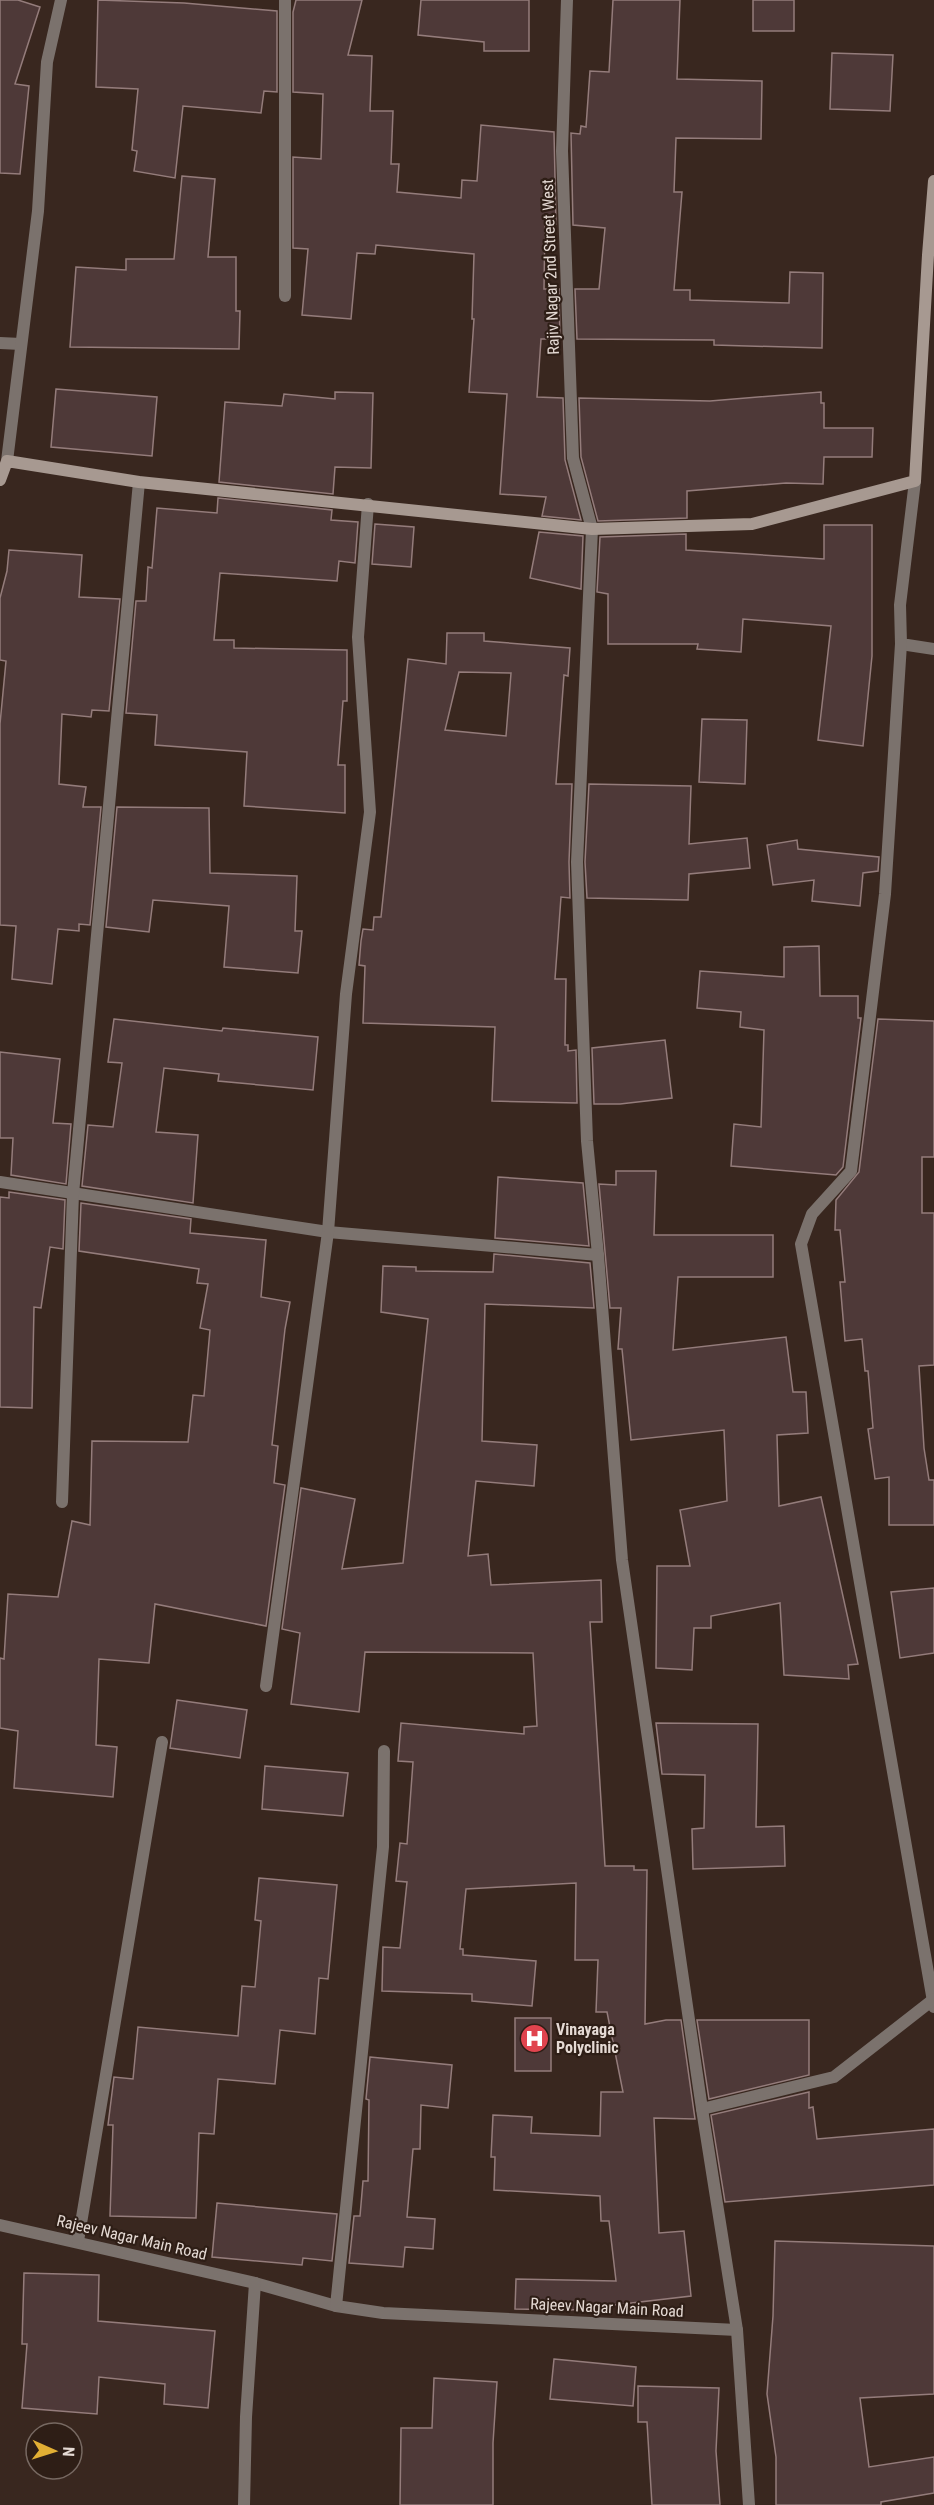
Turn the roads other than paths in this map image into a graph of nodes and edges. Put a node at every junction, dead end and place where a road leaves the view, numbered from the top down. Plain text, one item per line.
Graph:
1 (62, 0) edge
2 (285, 0) edge
3 (567, 0) edge
4 (934, 182) edge
5 (931, 255) edge
6 (285, 296) dead end
7 (0, 343) edge
8 (21, 344) junction
9 (7, 461) junction
10 (0, 480) edge
11 (915, 481) junction
12 (139, 482) junction
13 (368, 504) junction
14 (592, 529) junction
15 (900, 644) junction
16 (934, 649) edge
17 (0, 1182) edge
18 (73, 1194) junction
19 (328, 1232) junction
20 (598, 1255) junction
21 (62, 1502) dead end
22 (266, 1686) dead end
23 (162, 1742) dead end
24 (384, 1751) dead end
25 (934, 2002) edge
26 (702, 2109) junction
27 (0, 2225) edge
28 (78, 2241) junction
29 (255, 2283) junction
30 (336, 2306) junction
31 (737, 2330) junction
32 (244, 2505) edge
33 (749, 2505) edge

1 - 8 street
2 - 6 street
3 - 14 street, Rajiv Nagar 2nd Street West
4 - 5 street
5 - 11 street
7 - 8 street
8 - 9 street
9 - 10 street
9 - 12 street
11 - 14 street
11 - 15 street
12 - 13 street
12 - 18 street
13 - 14 street
13 - 19 street
14 - 20 street, Rajiv Nagar 2nd Street West
15 - 16 street
15 - 25 street
17 - 18 street
18 - 19 street
18 - 21 street
19 - 20 street
19 - 22 street
20 - 26 street, Rajiv Nagar 2nd Street West
23 - 28 street
24 - 30 street
25 - 26 street
26 - 31 street
27 - 28 street, Rajeev Nagar Main Road
28 - 29 street, Rajeev Nagar Main Road
29 - 30 street, Rajeev Nagar Main Road
29 - 32 street
30 - 31 street, Rajeev Nagar Main Road
31 - 33 street

